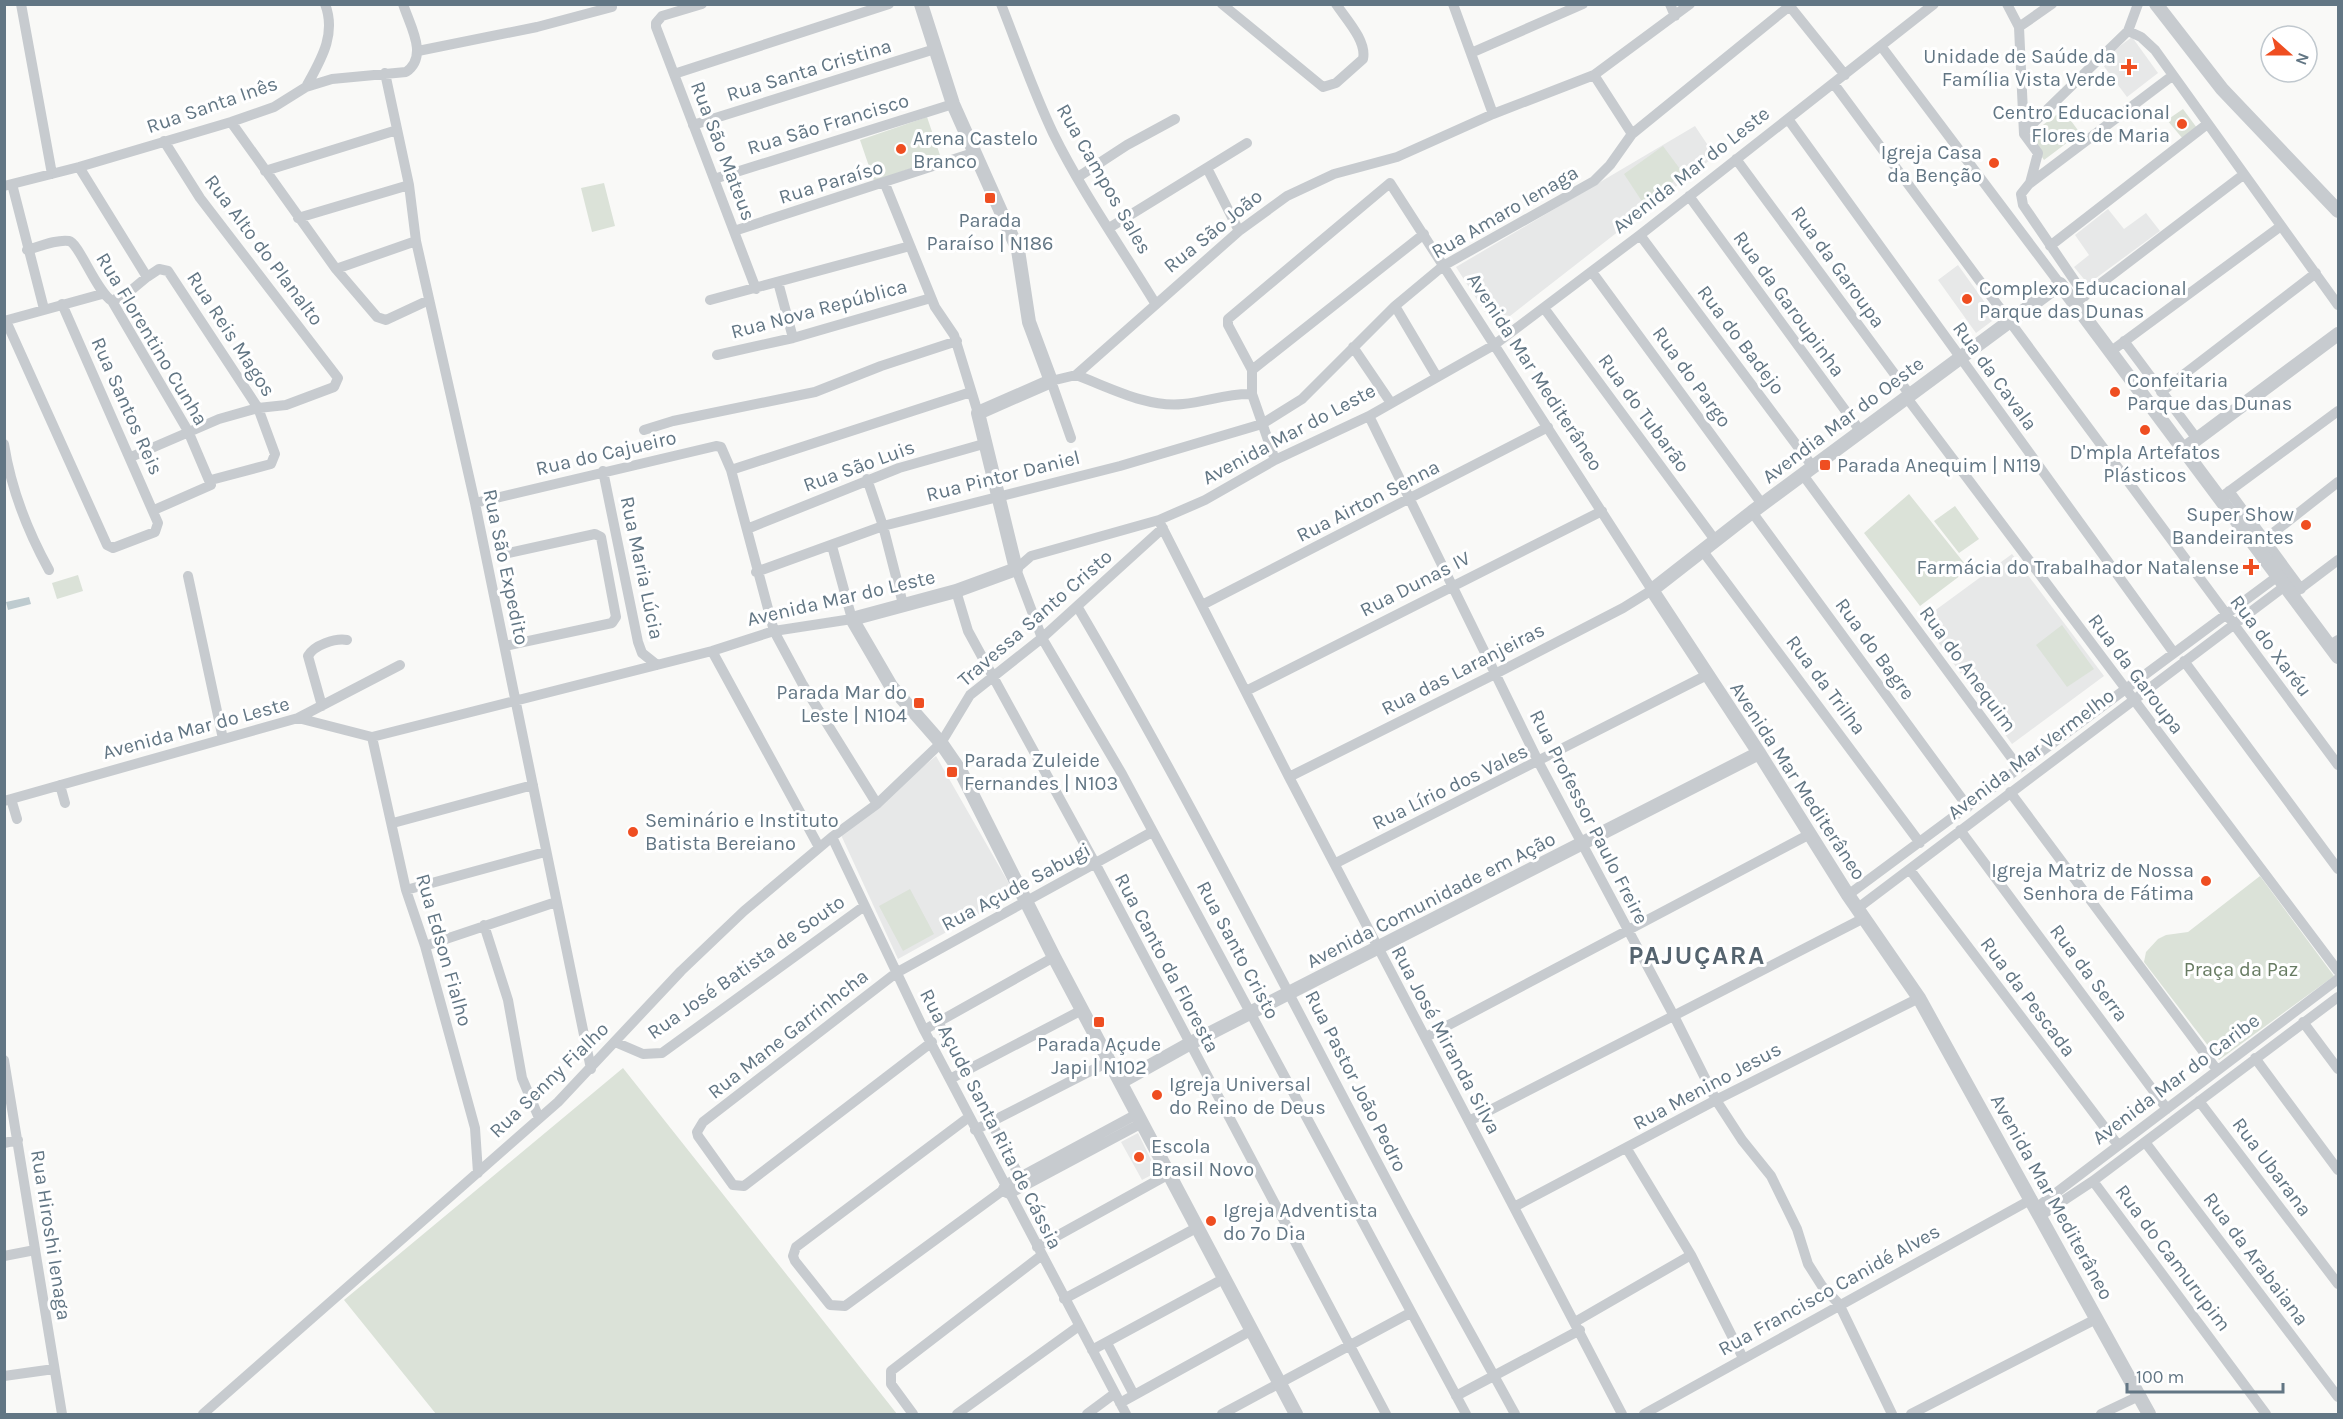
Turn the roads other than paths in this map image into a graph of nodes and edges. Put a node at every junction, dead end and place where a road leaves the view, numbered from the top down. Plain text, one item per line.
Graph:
1 (21, 4) edge
2 (325, 4) edge
3 (403, 4) edge
4 (702, 4) edge
5 (889, 4) edge
6 (921, 4) edge
7 (1001, 4) edge
8 (1222, 4) edge
9 (1336, 4) edge
10 (1453, 4) edge
11 (1583, 4) edge
12 (1670, 4) edge
13 (1690, 4) edge
14 (1934, 4) edge
15 (2007, 4) edge
16 (2052, 4) edge
17 (2138, 4) edge
18 (2156, 4) edge
19 (1790, 5) edge
20 (612, 8) dead end
21 (1675, 16) junction
22 (2019, 27) junction
23 (2128, 31) junction
24 (1881, 46) junction
25 (935, 49) junction
26 (418, 51) junction
27 (1471, 53) junction
28 (385, 73) junction
29 (674, 74) junction
30 (1594, 75) junction
31 (1845, 75) junction
32 (2172, 76) junction
33 (1834, 84) junction
34 (306, 87) junction
35 (953, 104) junction
36 (1492, 114) junction
37 (1175, 119) dead end
38 (1788, 119) junction
39 (231, 122) junction
40 (693, 124) junction
41 (2206, 125) junction
42 (397, 130) junction
43 (2026, 130) junction
44 (1632, 134) junction
45 (164, 141) junction
46 (1247, 143) dead end
47 (973, 153) junction
48 (1736, 159) junction
49 (79, 167) junction
50 (1207, 168) junction
51 (265, 171) junction
52 (52, 174) junction
53 (2243, 175) junction
54 (1078, 177) junction
55 (714, 178) junction
56 (885, 184) junction
57 (8, 185) edge
58 (409, 185) junction
59 (2027, 186) junction
60 (1689, 196) junction
61 (2338, 211) edge
62 (298, 218) junction
63 (2281, 226) junction
64 (1109, 228) junction
65 (734, 231) junction
66 (1239, 231) junction
67 (1424, 234) junction
68 (1640, 235) junction
69 (416, 241) junction
70 (910, 246) junction
71 (2050, 246) junction
72 (27, 250) junction
73 (1443, 266) junction
74 (336, 269) junction
75 (1592, 272) junction
76 (2316, 273) junction
77 (147, 277) junction
78 (778, 282) junction
79 (2060, 284) junction
80 (756, 289) junction
81 (102, 294) junction
82 (931, 298) junction
83 (429, 300) junction
84 (710, 300) dead end
85 (2080, 300) junction
86 (112, 301) junction
87 (1155, 303) junction
88 (62, 304) junction
89 (2338, 305) edge
90 (1395, 306) junction
91 (1544, 308) junction
92 (44, 309) junction
93 (5, 321) edge
94 (2008, 322) junction
95 (2338, 334) edge
96 (793, 338) junction
97 (957, 341) junction
98 (2124, 342) junction
99 (1494, 345) junction
100 (1353, 347) junction
101 (2110, 352) junction
102 (717, 355) dead end
103 (1959, 358) junction
104 (1252, 370) junction
105 (1076, 375) junction
106 (1437, 377) junction
107 (1051, 381) junction
108 (971, 392) junction
109 (2161, 392) junction
110 (1252, 394) junction
111 (1909, 397) junction
112 (1390, 403) junction
113 (258, 408) junction
114 (2338, 411) edge
115 (978, 413) junction
116 (1370, 416) junction
117 (1262, 424) junction
118 (1548, 427) junction
119 (644, 430) dead end
120 (188, 431) junction
121 (1861, 432) junction
122 (1071, 438) dead end
123 (2197, 439) junction
124 (987, 443) junction
125 (4, 444) edge
126 (2185, 448) junction
127 (131, 457) junction
128 (1275, 460) junction
129 (6, 461) edge
130 (731, 470) junction
131 (603, 471) junction
132 (1808, 471) junction
133 (867, 479) junction
134 (211, 482) junction
135 (2338, 482) edge
136 (2224, 494) junction
137 (1000, 496) junction
138 (1409, 501) junction
139 (475, 503) junction
140 (1757, 508) junction
141 (154, 510) junction
142 (1602, 511) junction
143 (1161, 524) junction
144 (883, 526) junction
145 (747, 530) junction
146 (1715, 540) junction
147 (2260, 543) junction
148 (832, 546) junction
149 (1702, 550) junction
150 (500, 555) dead end
151 (2338, 560) edge
152 (1016, 569) junction
153 (49, 570) dead end
154 (756, 572) junction
155 (188, 576) dead end
156 (1451, 586) junction
157 (2289, 586) junction
158 (1652, 590) junction
159 (956, 591) junction
160 (903, 604) junction
161 (1204, 604) junction
162 (1077, 606) junction
163 (852, 619) junction
164 (2229, 620) junction
165 (774, 631) junction
166 (1042, 638) junction
167 (347, 640) dead end
168 (505, 646) junction
169 (2336, 647) edge
170 (712, 651) junction
171 (2174, 653) junction
172 (2184, 661) junction
173 (400, 665) dead end
174 (657, 665) junction
175 (1496, 674) junction
176 (1707, 675) junction
177 (992, 677) junction
178 (2125, 690) junction
179 (1246, 691) junction
180 (2133, 699) junction
181 (516, 701) junction
182 (322, 706) junction
183 (298, 718) junction
184 (372, 737) junction
185 (223, 739) junction
186 (941, 743) junction
187 (1759, 753) junction
188 (1539, 763) junction
189 (2338, 765) edge
190 (2019, 768) junction
191 (1289, 777) junction
192 (60, 785) junction
193 (532, 785) junction
194 (2010, 792) junction
195 (8, 800) edge
196 (64, 803) dead end
197 (877, 804) junction
198 (1968, 807) junction
199 (17, 819) dead end
200 (393, 823) junction
201 (1960, 830) junction
202 (1152, 832) junction
203 (1810, 834) junction
204 (832, 837) junction
205 (1920, 843) junction
206 (1583, 845) junction
207 (819, 848) junction
208 (545, 852) junction
209 (1336, 863) junction
210 (1096, 865) junction
211 (2338, 869) edge
212 (1910, 870) junction
213 (406, 890) junction
214 (1848, 895) junction
215 (1027, 900) junction
216 (556, 902) junction
217 (863, 907) junction
218 (1861, 913) junction
219 (484, 925) junction
220 (1628, 932) junction
221 (425, 946) junction
222 (1378, 947) junction
223 (1054, 957) junction
224 (2338, 970) edge
225 (896, 973) junction
226 (2338, 979) edge
227 (1290, 992) junction
228 (2338, 997) edge
229 (1919, 998) junction
230 (1082, 1010) junction
231 (1250, 1013) junction
232 (1674, 1016) junction
233 (938, 1022) junction
234 (2303, 1022) junction
235 (924, 1030) junction
236 (1426, 1037) junction
237 (615, 1042) junction
238 (932, 1042) junction
239 (1189, 1044) junction
240 (2255, 1058) junction
241 (4, 1060) edge
242 (1110, 1061) junction
243 (591, 1069) junction
244 (2338, 1069) edge
245 (2217, 1070) junction
246 (965, 1071) junction
247 (950, 1079) junction
248 (1121, 1082) junction
249 (1716, 1100) junction
250 (2199, 1101) junction
251 (2167, 1108) junction
252 (539, 1118) junction
253 (969, 1118) junction
254 (1140, 1118) junction
255 (1469, 1121) junction
256 (991, 1122) junction
257 (975, 1130) junction
258 (18, 1140) junction
259 (2145, 1142) junction
260 (4, 1143) edge
261 (2118, 1146) junction
262 (1627, 1149) junction
263 (2338, 1170) edge
264 (478, 1173) junction
265 (1169, 1174) junction
266 (2093, 1180) junction
267 (1022, 1181) junction
268 (1005, 1190) junction
269 (1514, 1207) junction
270 (2036, 1208) junction
271 (1198, 1227) junction
272 (35, 1250) junction
273 (1040, 1251) junction
274 (1691, 1255) junction
275 (4, 1256) edge
276 (1225, 1278) junction
277 (2338, 1284) edge
278 (1064, 1299) junction
279 (1839, 1304) junction
280 (1410, 1313) junction
281 (2096, 1318) junction
282 (1079, 1326) junction
283 (1578, 1326) junction
284 (1252, 1330) junction
285 (1107, 1343) junction
286 (1350, 1346) junction
287 (1092, 1350) junction
288 (1743, 1358) junction
289 (54, 1369) junction
290 (1494, 1375) junction
291 (4, 1376) edge
292 (1280, 1384) junction
293 (1134, 1395) junction
294 (1456, 1396) junction
295 (2139, 1396) junction
296 (2338, 1397) edge
297 (1117, 1399) junction
298 (62, 1414) edge
299 (203, 1414) edge
300 (913, 1414) edge
301 (957, 1414) edge
302 (1087, 1414) edge
303 (1126, 1414) edge
304 (1222, 1414) edge
305 (1296, 1414) edge
306 (1386, 1414) edge
307 (1466, 1414) edge
308 (1515, 1414) edge
309 (1622, 1414) edge
310 (1644, 1414) edge
311 (1892, 1414) edge
312 (1911, 1414) edge
313 (2102, 1414) edge
314 (2149, 1414) edge
315 (2266, 1414) edge

1 - 52 street
2 - 34 street
3 - 26 street
4 - 29 street, Rua São Mateus
5 - 29 street
6 - 25 street
7 - 54 street, Rua Campos Sales
8 - 9 street
10 - 27 street
11 - 27 street
12 - 21 street
13 - 21 street, Rua São João
14 - 24 street, Avenida Mar do Leste
15 - 22 street
16 - 22 street
17 - 23 street
18 - 61 street
19 - 31 street
19 - 44 street, Rua Amaro Ienaga
20 - 26 street
21 - 30 street, Rua São João
22 - 43 street
23 - 32 street
23 - 43 street
24 - 31 street, Avenida Mar do Leste
24 - 79 street
25 - 35 street
25 - 40 street, Rua Santa Cristina
26 - 28 street, Rua Santa Inês
27 - 36 street
28 - 34 street, Rua Santa Inês
28 - 42 street, Rua São Expedito
29 - 40 street, Rua São Mateus
30 - 36 street, Rua São João
30 - 44 street
31 - 33 street, Avenida Mar do Leste
32 - 41 street
32 - 59 street
33 - 38 street, Avenida Mar do Leste
33 - 94 street, Rua do Xaréu
34 - 39 street, Rua Santa Inês
35 - 47 street
35 - 55 street, Rua São Francisco
36 - 66 street, Rua São João
37 - 54 street
38 - 48 street, Avenida Mar do Leste
38 - 103 street, Rua da Cavala
39 - 45 street, Rua Santa Inês
39 - 51 street
40 - 55 street, Rua São Mateus
41 - 53 street
41 - 71 street
42 - 51 street
42 - 58 street, Rua São Expedito
43 - 59 street
44 - 73 street, Rua Amaro Ienaga
45 - 49 street, Rua Santa Inês
45 - 113 street, Rua Alto do Planalto
46 - 50 street
47 - 56 street, Rua Paraíso
47 - 107 street
48 - 60 street, Avenida Mar do Leste
48 - 111 street, Rua da Garoupa
49 - 52 street, Rua Santa Inês
49 - 77 street
50 - 64 street
50 - 66 street
51 - 62 street
52 - 57 street, Rua Santa Inês
53 - 63 street
53 - 85 street
54 - 64 street, Rua Campos Sales
55 - 65 street, Rua São Mateus
56 - 65 street, Rua Paraíso
56 - 70 street
57 - 72 street
58 - 62 street
58 - 69 street, Rua São Expedito
59 - 71 street
60 - 68 street, Avenida Mar do Leste
60 - 121 street, Rua da Garoupinha
62 - 74 street
63 - 76 street
63 - 98 street
64 - 87 street, Rua Campos Sales
65 - 80 street, Rua São Mateus
66 - 87 street, Rua São João
67 - 73 street, Avenida Mar Mediterâneo
67 - 104 street
67 - 104 street, Avenida Mar Mediterâneo
68 - 75 street, Avenida Mar do Leste
68 - 132 street, Rua do Badejo
69 - 74 street
69 - 83 street, Rua São Expedito
70 - 78 street
70 - 82 street
71 - 85 street
72 - 81 street, Rua Florentino Cunha
72 - 92 street
73 - 90 street, Rua Amaro Ienaga
73 - 99 street, Avenida Mar Mediterâneo
74 - 83 street
75 - 91 street, Avenida Mar do Leste
75 - 140 street, Rua do Pargo
76 - 89 street
76 - 109 street
77 - 86 street
77 - 113 street, Rua Reis Magos
78 - 80 street
78 - 96 street
79 - 85 street
79 - 94 street, Avendia Mar do Oeste
80 - 84 street
81 - 86 street, Rua Florentino Cunha
81 - 88 street
82 - 96 street, Rua Nova República
82 - 97 street
83 - 139 street, Rua São Expedito
85 - 101 street
86 - 120 street, Rua Florentino Cunha
87 - 105 street, Rua São João
88 - 92 street
88 - 127 street, Rua Santos Reis
90 - 100 street, Rua Amaro Ienaga
90 - 106 street
91 - 99 street, Avenida Mar do Leste
91 - 146 street, Rua do Tubarão
92 - 93 street
93 - 141 street, Rua Santos Reis
94 - 103 street, Avendia Mar do Oeste
94 - 164 street, Rua do Xaréu
95 - 123 street
96 - 102 street, Rua Nova República
97 - 108 street
97 - 119 street
98 - 101 street
98 - 109 street
99 - 106 street, Avenida Mar do Leste
99 - 118 street, Avenida Mar Mediterâneo
100 - 112 street
100 - 117 street, Rua Amaro Ienaga
101 - 126 street
103 - 111 street, Avendia Mar do Oeste
103 - 171 street, Rua da Cavala
104 - 110 street
105 - 107 street, Rua São João
105 - 110 street
106 - 112 street, Avenida Mar do Leste
107 - 115 street, Rua São João
107 - 122 street
108 - 115 street
108 - 130 street
109 - 123 street
110 - 117 street
111 - 121 street, Avendia Mar do Oeste
111 - 178 street, Rua da Garoupa
112 - 116 street, Avenida Mar do Leste
113 - 120 street
113 - 134 street, Rua Reis Magos
114 - 136 street
115 - 124 street, Rua Santo Cristo
116 - 128 street, Avenida Mar do Leste
116 - 138 street, Rua Professor Paulo Freire
117 - 128 street
117 - 137 street, Rua Pintor Daniel
118 - 138 street, Rua Airton Senna
118 - 142 street, Avenida Mar Mediterâneo
120 - 127 street
120 - 134 street, Rua Florentino Cunha
121 - 132 street, Avendia Mar do Oeste
123 - 126 street
124 - 133 street, Rua São Luis
124 - 137 street, Rua Santo Cristo
125 - 129 street
126 - 136 street
127 - 141 street, Rua Santos Reis
128 - 143 street, Avenida Mar do Leste
129 - 153 street
130 - 131 street, Rua do Cajueiro
130 - 145 street
131 - 139 street, Rua do Cajueiro
131 - 174 street, Rua Maria Lúcia
132 - 140 street, Avendia Mar do Oeste
132 - 190 street, Rua do Anequim
133 - 144 street
133 - 145 street, Rua São Luis
134 - 141 street
135 - 147 street
136 - 147 street
137 - 144 street, Rua Pintor Daniel
137 - 152 street, Rua Santo Cristo
138 - 156 street, Rua Professor Paulo Freire
138 - 161 street, Rua Airton Senna
139 - 168 street, Rua São Expedito
140 - 146 street, Avendia Mar do Oeste
140 - 198 street, Rua do Bagre
142 - 156 street, Rua Dunas IV
142 - 158 street, Avenida Mar Mediterâneo
143 - 152 street, Avenida Mar do Leste
143 - 161 street, Rua José Miranda Silva
143 - 162 street, Travessa Santo Cristo
144 - 148 street, Rua Pintor Daniel
144 - 160 street
145 - 154 street
146 - 149 street, Avendia Mar do Oeste
147 - 157 street
147 - 157 street
148 - 154 street, Rua Pintor Daniel
148 - 163 street
149 - 158 street, Avendia Mar do Oeste
149 - 205 street, Rua da Trilha
150 - 168 street
151 - 157 street, Avenida Mar Vermelho
152 - 159 street, Avenida Mar do Leste
152 - 166 street, Rua Santo Cristo
154 - 165 street
155 - 185 street
156 - 175 street, Rua Professor Paulo Freire
156 - 179 street, Rua Dunas IV
157 - 164 street, Avenida Mar Vermelho
157 - 169 street
158 - 175 street, Rua das Laranjeiras
158 - 176 street, Avenida Mar Mediterâneo
159 - 160 street, Avenida Mar do Leste
159 - 177 street, Rua Canto da Floresta
160 - 163 street, Avenida Mar do Leste
161 - 179 street, Rua José Miranda Silva
162 - 166 street, Travessa Santo Cristo
162 - 227 street, Rua Pastor João Pedro
163 - 165 street, Avenida Mar do Leste
163 - 186 street
164 - 171 street, Avenida Mar Vermelho
164 - 172 street, Avenida Mar Vermelho
164 - 189 street, Rua do Xaréu
165 - 170 street, Avenida Mar do Leste
165 - 197 street
166 - 177 street, Travessa Santo Cristo
166 - 202 street, Rua Santo Cristo
167 - 182 street
168 - 181 street, Rua São Expedito
170 - 174 street, Avenida Mar do Leste
170 - 207 street
171 - 178 street, Avenida Mar Vermelho
172 - 180 street, Avenida Mar Vermelho
172 - 211 street
173 - 182 street
174 - 181 street, Avenida Mar do Leste
175 - 188 street, Rua Professor Paulo Freire
175 - 191 street, Rua das Laranjeiras
176 - 187 street, Avenida Mar Mediterâneo
176 - 188 street, Rua Lírio dos Vales
177 - 186 street, Travessa Santo Cristo
177 - 210 street, Rua Canto da Floresta
178 - 180 street, Rua da Garoupa
178 - 190 street, Avenida Mar Vermelho
179 - 191 street, Rua José Miranda Silva
180 - 194 street, Avenida Mar Vermelho
180 - 224 street, Rua da Garoupa
181 - 184 street, Avenida Mar do Leste
181 - 193 street, Rua São Expedito
182 - 183 street
183 - 184 street, Avenida Mar do Leste
183 - 185 street, Avenida Mar do Leste
184 - 200 street, Rua Edson Fialho
185 - 192 street, Avenida Mar do Leste
186 - 197 street, Rua Senny Fialho
186 - 215 street
187 - 203 street, Avenida Mar Mediterâneo
187 - 206 street, Avenida Comunidade em Ação
188 - 206 street, Rua Professor Paulo Freire
188 - 209 street, Rua Lírio dos Vales
190 - 198 street, Avenida Mar Vermelho
191 - 209 street, Rua José Miranda Silva
192 - 195 street, Avenida Mar do Leste
192 - 196 street
193 - 200 street
193 - 208 street, Rua São Expedito
194 - 201 street, Avenida Mar Vermelho
194 - 245 street
195 - 199 street
197 - 204 street, Rua Senny Fialho
198 - 205 street, Avenida Mar Vermelho
200 - 213 street, Rua Edson Fialho
201 - 212 street, Avenida Mar Vermelho
201 - 251 street, Rua da Serra
202 - 210 street, Rua Açude Sabugi
202 - 231 street, Rua Santo Cristo
203 - 214 street, Avenida Mar Mediterâneo
203 - 220 street
204 - 207 street, Rua Senny Fialho
204 - 217 street, Rua Açude Santa Rita de Cássia
205 - 214 street, Avenida Mar Vermelho
206 - 220 street, Rua Professor Paulo Freire
206 - 222 street, Avenida Comunidade em Ação
207 - 237 street, Rua Senny Fialho
208 - 213 street
208 - 216 street, Rua São Expedito
209 - 222 street, Rua José Miranda Silva
210 - 215 street, Rua Açude Sabugi
210 - 239 street, Rua Canto da Floresta
212 - 218 street, Avenida Mar Vermelho
212 - 261 street, Rua da Pescada
213 - 221 street, Rua Edson Fialho
214 - 218 street, Avenida Mar Mediterâneo
215 - 223 street
215 - 225 street, Rua Açude Sabugi
216 - 219 street
216 - 243 street, Rua São Expedito
217 - 225 street, Rua Açude Santa Rita de Cássia
217 - 237 street, Rua José Batista de Souto
218 - 229 street, Avenida Mar Mediterâneo
218 - 232 street, Avenida Mar Vermelho
219 - 221 street
219 - 252 street
220 - 232 street, Rua Professor Paulo Freire
220 - 236 street
221 - 264 street, Rua Edson Fialho
222 - 227 street, Avenida Comunidade em Ação
222 - 236 street, Rua José Miranda Silva
223 - 230 street
223 - 233 street
225 - 235 street, Rua Açude Santa Rita de Cássia
225 - 238 street, Rua Mane Garrinhcha
226 - 245 street, Avenida Mar do Caribe
227 - 231 street, Avenida Comunidade em Ação
227 - 290 street, Rua Pastor João Pedro
228 - 234 street, Avenida Mar do Caribe
229 - 249 street, Rua Menino Jesus
229 - 270 street, Avenida Mar Mediterâneo
230 - 242 street
230 - 246 street
231 - 239 street, Avenida Comunidade em Ação
231 - 280 street, Rua Santo Cristo
232 - 249 street, Rua Professor Paulo Freire
232 - 255 street, Avenida Mar Vermelho
233 - 235 street
233 - 246 street
234 - 240 street, Avenida Mar do Caribe
234 - 244 street
235 - 238 street, Rua Açude Santa Rita de Cássia
236 - 255 street, Rua José Miranda Silva
237 - 243 street, Rua Senny Fialho
238 - 247 street, Rua Açude Santa Rita de Cássia
239 - 248 street, Avenida Comunidade em Ação
239 - 286 street, Rua Canto da Floresta
240 - 250 street, Avenida Mar do Caribe
240 - 263 street
241 - 258 street, Rua Hiroshi Ienaga
242 - 248 street
242 - 256 street
243 - 252 street, Rua Senny Fialho
245 - 251 street, Avenida Mar do Caribe
246 - 247 street
247 - 253 street, Rua Açude Santa Rita de Cássia
248 - 254 street
249 - 262 street, Rua Menino Jesus
249 - 279 street, Rua Professor Paulo Freire
250 - 259 street, Avenida Mar do Caribe
250 - 277 street, Rua Ubarana
251 - 261 street, Avenida Mar do Caribe
252 - 264 street, Rua Senny Fialho
253 - 257 street, Rua Açude Santa Rita de Cássia
253 - 268 street
254 - 265 street
254 - 267 street
255 - 269 street, Rua José Miranda Silva
256 - 257 street
256 - 267 street
257 - 268 street, Rua Açude Santa Rita de Cássia
258 - 260 street
258 - 272 street, Rua Hiroshi Ienaga
259 - 266 street, Avenida Mar do Caribe
259 - 296 street, Rua da Arabaiana
261 - 270 street, Avenida Mar do Caribe
262 - 269 street, Rua Menino Jesus
262 - 274 street
264 - 299 street, Rua Senny Fialho
265 - 271 street
265 - 273 street
266 - 270 street, Avenida Mar do Caribe
266 - 315 street, Rua do Camurupim
267 - 268 street
268 - 273 street, Rua Açude Santa Rita de Cássia
269 - 283 street, Rua José Miranda Silva
270 - 279 street, Rua Francisco Canidé Alves
270 - 281 street, Avenida Mar Mediterâneo
271 - 276 street
271 - 278 street
272 - 275 street
272 - 289 street, Rua Hiroshi Ienaga
273 - 278 street, Rua Açude Santa Rita de Cássia
273 - 300 street
274 - 283 street
274 - 288 street
276 - 284 street
276 - 285 street
278 - 282 street, Rua Açude Santa Rita de Cássia
279 - 288 street, Rua Francisco Canidé Alves
279 - 311 street, Rua Professor Paulo Freire
280 - 286 street
280 - 294 street, Rua Santo Cristo
281 - 295 street, Avenida Mar Mediterâneo
281 - 312 street
282 - 287 street, Rua Açude Santa Rita de Cássia
282 - 301 street
283 - 290 street
283 - 309 street, Rua José Miranda Silva
284 - 292 street
284 - 293 street
285 - 287 street
285 - 293 street
286 - 292 street
286 - 306 street, Rua Canto da Floresta
287 - 297 street, Rua Açude Santa Rita de Cássia
288 - 310 street, Rua Francisco Canidé Alves
289 - 291 street
289 - 298 street, Rua Hiroshi Ienaga
290 - 294 street
290 - 308 street, Rua Pastor João Pedro
292 - 304 street
292 - 305 street
293 - 297 street
294 - 307 street, Rua Santo Cristo
295 - 313 street
295 - 314 street, Avenida Mar Mediterâneo
297 - 302 street
297 - 303 street, Rua Açude Santa Rita de Cássia

